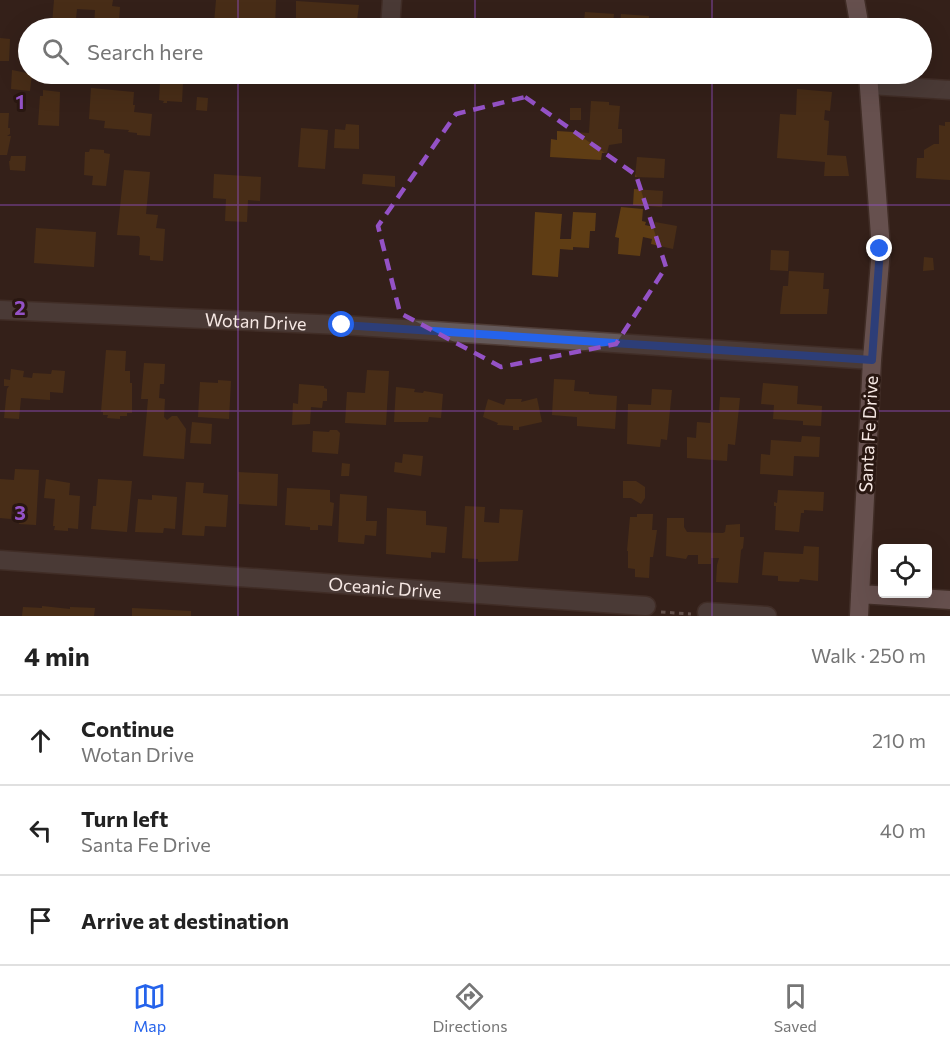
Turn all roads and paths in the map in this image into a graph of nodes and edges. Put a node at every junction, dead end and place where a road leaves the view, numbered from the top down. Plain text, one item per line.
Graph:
1 (392, 0) edge
2 (855, 0) edge
3 (391, 18) edge
4 (858, 18) edge
5 (869, 84) edge
6 (901, 84) edge
7 (950, 90) edge
8 (0, 310) edge
9 (872, 360) junction
10 (0, 560) edge
11 (860, 594) junction
12 (950, 600) edge
13 (646, 606) joint
14 (707, 612) joint
15 (766, 616) edge
16 (859, 616) edge

1 - 3 street
2 - 4 main road
5 - 9 main road, Santa Fe Drive
6 - 7 street
8 - 9 street, Wotan Drive
9 - 11 main road, Santa Fe Drive
10 - 13 street, Oceanic Drive
11 - 12 main road
11 - 16 main road, Santa Fe Drive
13 - 14 path
14 - 15 street

